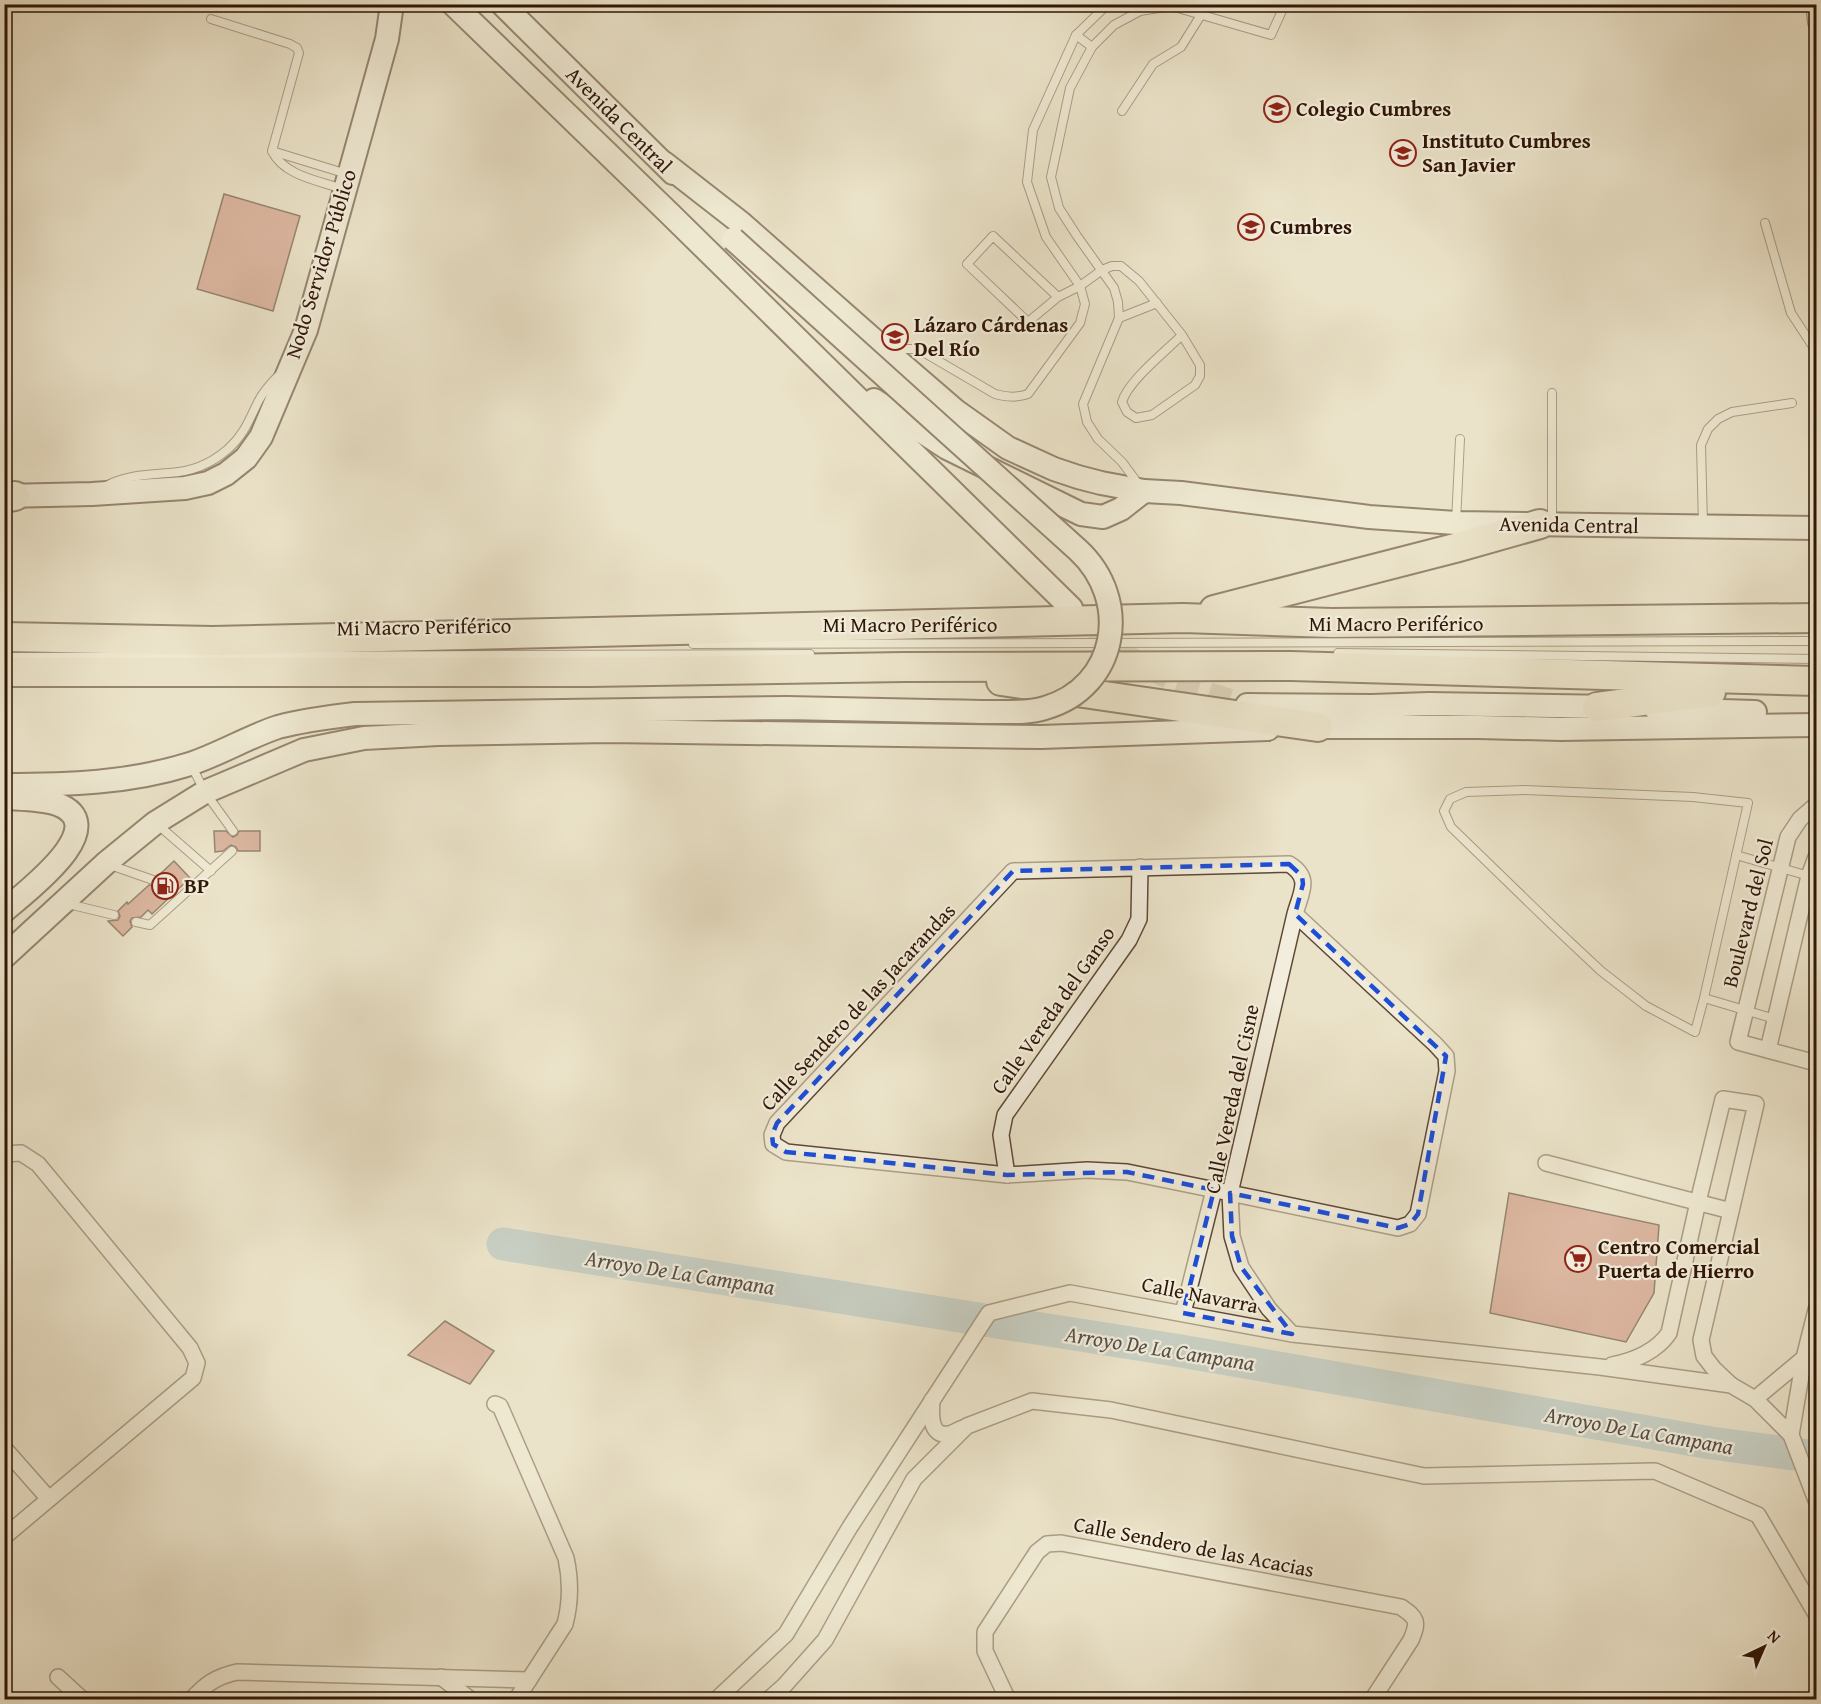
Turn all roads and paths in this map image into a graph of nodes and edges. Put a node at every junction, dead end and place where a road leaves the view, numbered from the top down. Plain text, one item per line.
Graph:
1 (392, 4) edge
2 (453, 4) edge
3 (502, 4) edge
4 (1108, 4) edge
5 (1285, 4) edge
6 (1814, 4) edge
7 (1102, 7) edge
8 (1201, 15) junction
9 (212, 19) dead end
10 (1816, 22) edge
11 (1076, 34) junction
12 (1092, 47) junction
13 (1122, 111) dead end
14 (272, 151) junction
15 (664, 163) junction
16 (347, 182) junction
17 (1765, 223) dead end
18 (1102, 270) junction
19 (1080, 286) junction
20 (1058, 297) junction
21 (1157, 303) junction
22 (1119, 318) junction
23 (1182, 335) junction
24 (884, 349) junction
25 (1816, 351) edge
26 (832, 374) junction
27 (1552, 393) dead end
28 (1792, 403) dead end
29 (1460, 439) dead end
30 (1144, 491) junction
31 (8, 497) edge
32 (1546, 524) junction
33 (1703, 527) junction
34 (1816, 528) edge
35 (1456, 535) junction
36 (1071, 608) dead end
37 (1183, 618) junction
38 (1816, 618) edge
39 (4, 637) edge
40 (1816, 640) edge
41 (682, 644) dead end
42 (371, 646) dead end
43 (75, 648) dead end
44 (1328, 653) dead end
45 (816, 654) dead end
46 (1090, 654) dead end
47 (1114, 654) dead end
48 (4, 657) edge
49 (1816, 659) edge
50 (904, 667) junction
51 (4, 672) edge
52 (1816, 681) edge
53 (1816, 685) edge
54 (1247, 705) tunnel mouth
55 (1597, 706) junction
56 (1816, 714) edge
57 (1816, 725) edge
58 (1318, 727) junction
59 (191, 764) junction
60 (4, 785) edge
61 (205, 792) junction
62 (4, 797) edge
63 (1816, 805) edge
64 (155, 823) junction
65 (233, 831) dead end
66 (232, 851) dead end
67 (1736, 855) junction
68 (1816, 857) edge
69 (106, 863) junction
70 (1289, 864) joint
71 (1140, 867) junction
72 (1780, 868) junction
73 (211, 871) junction
74 (1809, 876) junction
75 (153, 880) dead end
76 (177, 891) dead end
77 (186, 892) junction
78 (63, 903) junction
79 (4, 911) edge
80 (1295, 914) junction
81 (114, 915) dead end
82 (136, 922) dead end
83 (4, 957) edge
84 (1704, 998) junction
85 (1745, 1010) junction
86 (1775, 1019) junction
87 (1768, 1050) junction
88 (1816, 1063) edge
89 (4, 1154) edge
90 (1546, 1163) dead end
91 (1007, 1175) junction
92 (1214, 1190) junction
93 (1230, 1193) junction
94 (1698, 1202) junction
95 (1731, 1211) junction
96 (1816, 1310) edge
97 (1183, 1313) junction
98 (1292, 1334) junction
99 (1804, 1358) junction
100 (1600, 1367) junction
101 (1731, 1385) junction
102 (933, 1397) junction
103 (1755, 1399) junction
104 (495, 1404) dead end
105 (967, 1426) junction
106 (1793, 1440) junction
107 (4, 1448) edge
108 (49, 1500) junction
109 (1816, 1500) edge
110 (4, 1537) edge
111 (1816, 1614) edge
112 (58, 1677) dead end
113 (441, 1677) junction
114 (529, 1680) junction
115 (84, 1700) edge
116 (191, 1700) edge
117 (471, 1700) edge
118 (516, 1700) edge
119 (716, 1700) edge
120 (768, 1700) edge
121 (1008, 1700) edge
122 (1372, 1700) edge

1 - 16 main road, Nodo Servidor Público
2 - 26 main road, Avenida Central
3 - 15 main road, Avenida Central
4 - 7 lane
5 - 8 lane
6 - 10 street
7 - 11 lane
8 - 12 lane
8 - 13 lane
9 - 14 lane
11 - 12 lane
11 - 19 lane
12 - 18 lane
14 - 16 lane
14 - 16 lane
15 - 24 main road
15 - 59 main road, Avenida Central, bridge
16 - 31 main road, Nodo Servidor Público
17 - 25 lane
18 - 19 lane
18 - 21 lane
18 - 22 lane
19 - 20 lane
19 - 24 lane
20 - 20 lane
21 - 22 lane
21 - 23 lane
22 - 30 lane
23 - 23 lane
24 - 30 main road
26 - 30 main road
26 - 36 main road
27 - 32 lane
28 - 33 lane
29 - 35 lane
30 - 35 main road
32 - 33 main road, Avenida Central
32 - 35 highway
33 - 34 main road, Avenida Central
35 - 37 highway
37 - 38 highway
37 - 39 highway
40 - 41 lane, Mi Macro Periférico
42 - 43 lane, Mi Macro Periférico
44 - 49 lane, Mi Macro Periférico
45 - 48 lane, Mi Macro Periférico
46 - 47 lane
50 - 51 highway
50 - 52 highway
50 - 58 highway
53 - 55 highway
54 - 55 main road
55 - 56 main road
57 - 58 main road
58 - 61 main road
59 - 60 main road, Avenida Central
59 - 61 lane
61 - 64 main road
61 - 65 lane
62 - 79 main road
63 - 72 street, Boulevard del Sol
64 - 69 main road
64 - 73 lane
66 - 73 lane
67 - 72 lane
67 - 84 lane
67 - 84 lane
68 - 74 street
69 - 75 lane
69 - 78 main road
70 - 71 street, Calle Sendero de las Jacarandas
70 - 80 street, Calle Vereda del Cisne
71 - 91 street, Calle Vereda del Ganso
71 - 91 street, Calle Sendero de las Jacarandas
72 - 74 lane
72 - 85 street, Boulevard del Sol
73 - 77 lane
74 - 86 street
76 - 77 lane
77 - 82 lane
78 - 81 lane
78 - 83 main road
80 - 93 street, Calle Vereda del Cisne
80 - 93 street, Calle Sendero de las Jacarandas
84 - 85 lane
85 - 86 lane
85 - 87 street, Boulevard del Sol
86 - 87 street
87 - 88 street
89 - 108 street
90 - 94 street
91 - 92 street, Calle Sendero de las Jacarandas
92 - 93 street, Calle Sendero de las Jacarandas
92 - 97 street, Calle Vereda del Cisne
93 - 98 street, Calle Vereda del Cisne
94 - 95 street
94 - 95 street
94 - 100 street
95 - 101 street
96 - 99 street
97 - 98 street, Calle Navarra
97 - 102 street, Calle Navarra
98 - 100 street, Calle Navarra
99 - 103 street
99 - 106 street
100 - 101 street, Calle Navarra
101 - 103 street, Calle Navarra
102 - 105 street
102 - 119 street, Calle Navarra
103 - 106 street, Calle Navarra
104 - 114 street
105 - 111 street
105 - 120 street
106 - 109 street, Calle Navarra
107 - 108 street
108 - 110 street
112 - 115 street
113 - 114 street
113 - 116 street
113 - 117 street
114 - 118 street
121 - 122 street, Calle Sendero de las Acacias

